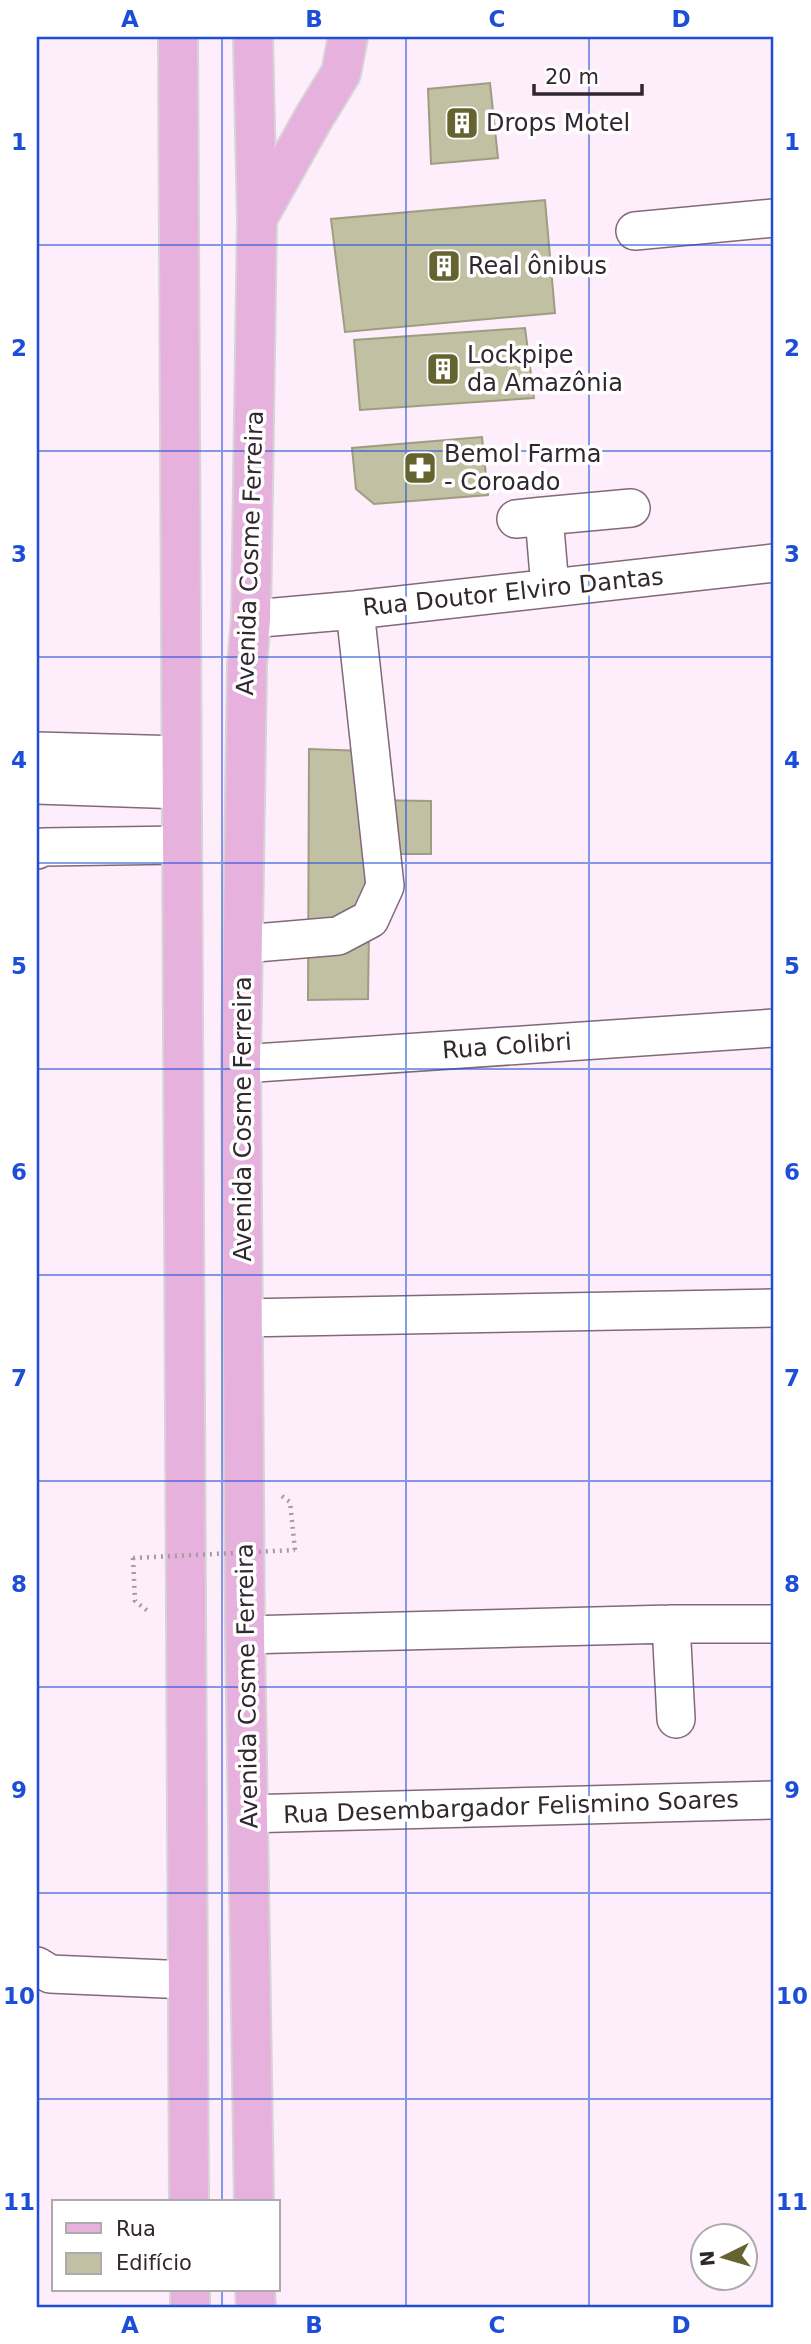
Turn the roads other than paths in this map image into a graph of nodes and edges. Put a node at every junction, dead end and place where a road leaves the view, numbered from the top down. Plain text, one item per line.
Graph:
1 (178, 37) edge
2 (253, 37) edge
3 (348, 37) edge
4 (774, 218) edge
5 (257, 219) junction
6 (635, 231) dead end
7 (631, 508) dead end
8 (774, 563) edge
9 (551, 588) junction
10 (355, 610) junction
11 (251, 619) junction
12 (37, 751) edge
13 (182, 773) junction
14 (37, 785) edge
15 (182, 845) junction
16 (37, 850) edge
17 (243, 944) junction
18 (774, 1028) edge
19 (240, 1064) junction
20 (774, 1308) edge
21 (244, 1318) junction
22 (671, 1624) junction
23 (774, 1624) edge
24 (245, 1635) junction
25 (676, 1719) dead end
26 (774, 1800) edge
27 (248, 1814) junction
28 (37, 1966) edge
29 (188, 1980) junction
30 (189, 2200) edge
31 (254, 2200) edge

1 - 13 main road
2 - 5 main road, Avenida Cosme Ferreira
3 - 5 main road
4 - 6 street
5 - 11 main road, Avenida Cosme Ferreira
7 - 9 street
8 - 9 street, Rua Doutor Elviro Dantas
9 - 10 street, Rua Doutor Elviro Dantas
10 - 11 street, Rua Doutor Elviro Dantas
10 - 17 street
11 - 17 main road, Avenida Cosme Ferreira
12 - 13 street
13 - 14 street
13 - 15 main road
15 - 16 street
15 - 29 main road
17 - 19 main road, Avenida Cosme Ferreira
18 - 19 street, Rua Colibri
19 - 21 main road, Avenida Cosme Ferreira
20 - 21 street
21 - 24 main road, Avenida Cosme Ferreira
22 - 23 street
22 - 24 street
22 - 25 street
24 - 27 main road, Avenida Cosme Ferreira
26 - 27 street, Rua Desembargador Felismino Soares
27 - 31 main road, Avenida Cosme Ferreira
28 - 29 street
29 - 30 main road

